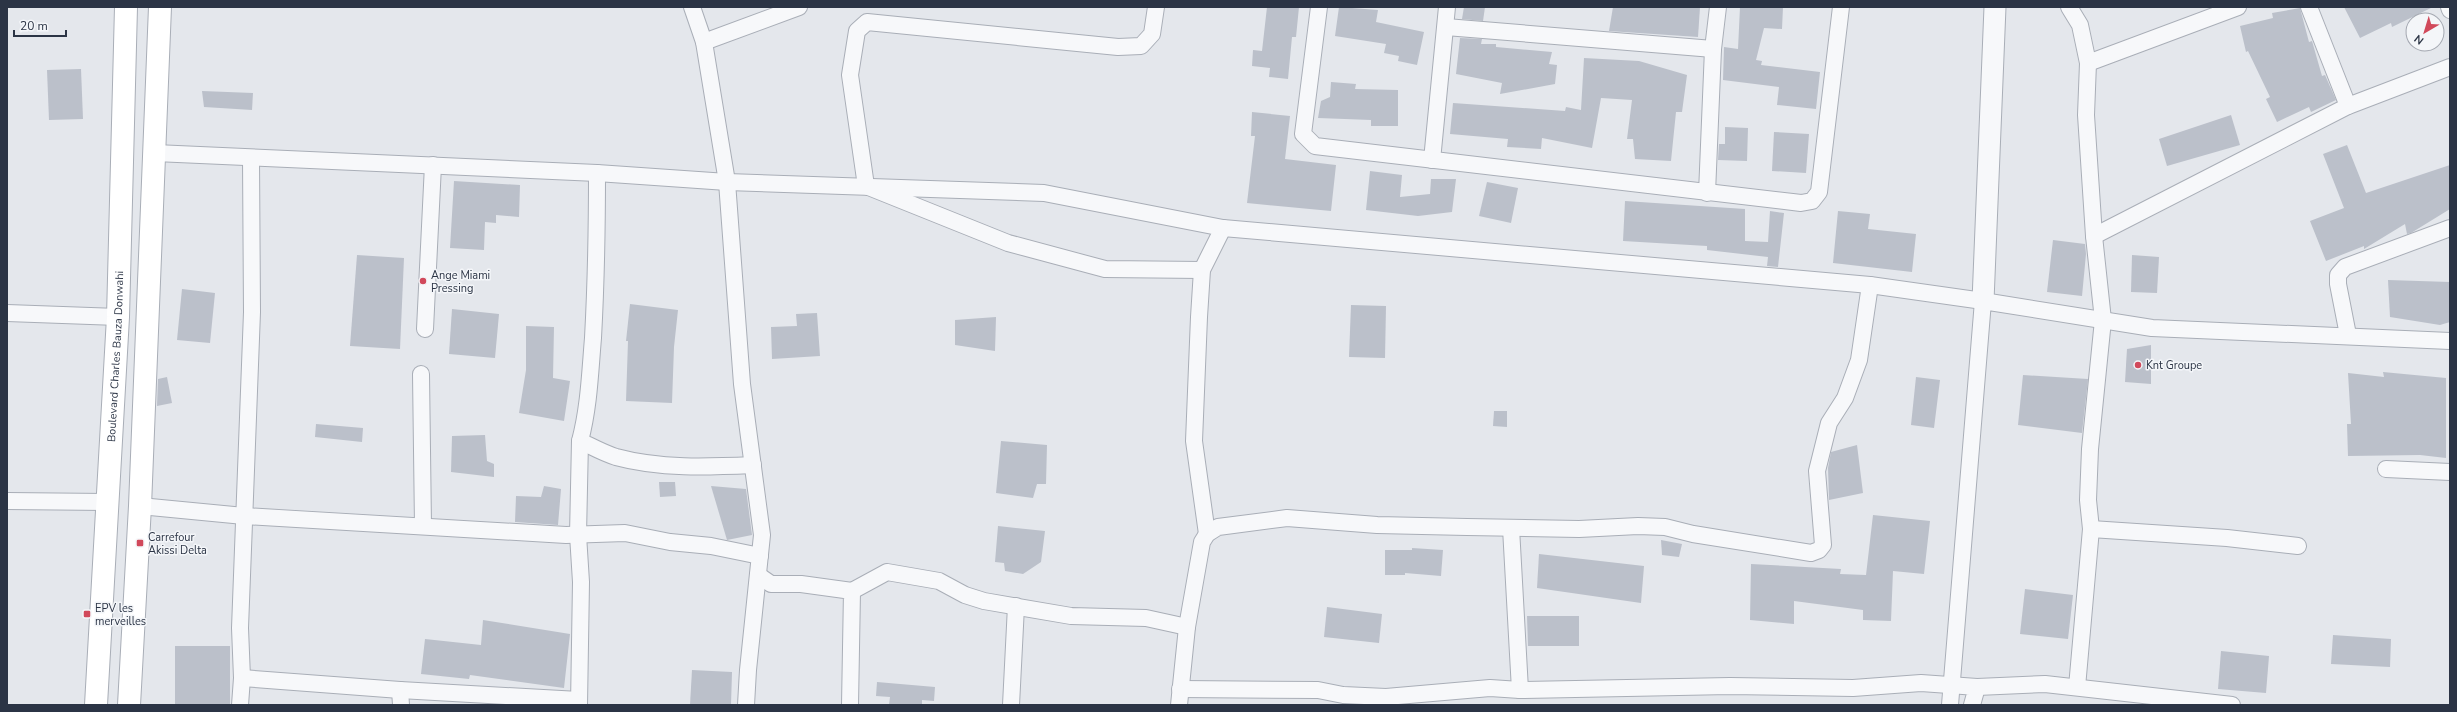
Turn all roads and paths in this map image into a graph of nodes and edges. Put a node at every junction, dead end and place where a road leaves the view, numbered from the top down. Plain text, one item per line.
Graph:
1 (126, 7) edge
2 (160, 7) edge
3 (692, 7) edge
4 (799, 7) edge
5 (1156, 7) edge
6 (1319, 7) edge
7 (1447, 7) edge
8 (1718, 7) edge
9 (1842, 7) edge
10 (2069, 7) edge
11 (2238, 7) edge
12 (2309, 7) edge
13 (1998, 8) edge
14 (1446, 27) junction
15 (704, 42) junction
16 (1712, 49) junction
17 (2088, 64) junction
18 (2450, 67) edge
19 (2348, 106) junction
20 (154, 153) junction
21 (250, 159) junction
22 (1432, 160) junction
23 (433, 165) junction
24 (597, 173) junction
25 (727, 182) junction
26 (866, 186) junction
27 (1707, 193) junction
28 (1223, 228) junction
29 (2450, 228) edge
30 (2094, 236) junction
31 (1202, 270) junction
32 (1870, 285) junction
33 (1983, 301) junction
34 (7, 313) edge
35 (118, 317) junction
36 (2103, 320) junction
37 (425, 329) dead end
38 (2348, 335) junction
39 (2450, 341) edge
40 (421, 374) dead end
41 (580, 441) junction
42 (753, 465) junction
43 (2386, 469) dead end
44 (2450, 472) edge
45 (7, 501) edge
46 (106, 502) junction
47 (140, 506) junction
48 (244, 516) junction
49 (424, 526) junction
50 (1511, 528) junction
51 (2091, 529) junction
52 (1207, 534) junction
53 (578, 535) junction
54 (2298, 546) dead end
55 (760, 556) junction
56 (758, 575) junction
57 (852, 591) junction
58 (1016, 606) junction
59 (1187, 627) junction
60 (242, 678) junction
61 (1952, 686) junction
62 (1977, 687) junction
63 (2077, 687) junction
64 (1520, 690) junction
65 (1179, 697) edge
66 (401, 698) edge
67 (579, 702) edge
68 (96, 705) edge
69 (129, 705) edge
70 (240, 705) edge
71 (746, 705) edge
72 (850, 705) edge
73 (1011, 705) edge
74 (1950, 705) edge
75 (1972, 705) edge
76 (2232, 705) edge

1 - 35 main road, Boulevard Charles Bauza Donwahi
2 - 20 main road
3 - 15 street
4 - 15 street
5 - 26 street
6 - 22 street
7 - 14 street
8 - 16 street
9 - 27 street
10 - 17 street
11 - 17 street
12 - 19 street
13 - 33 street
14 - 16 street
14 - 22 street
15 - 25 street
16 - 27 street
17 - 30 street
18 - 19 street
19 - 30 street
20 - 21 street
20 - 47 main road
21 - 23 street
21 - 48 street
22 - 27 street
23 - 24 street
23 - 37 street
24 - 25 street
24 - 41 street
25 - 26 street
25 - 42 street
26 - 28 street
26 - 31 street
28 - 31 street
28 - 32 street
29 - 38 street
30 - 36 street
31 - 52 street
32 - 33 street
32 - 50 street
33 - 36 street
33 - 61 street
34 - 35 street
35 - 46 main road, Boulevard Charles Bauza Donwahi
36 - 38 street
36 - 51 street
38 - 39 street
40 - 49 street
41 - 42 street
41 - 53 street
42 - 55 street
43 - 44 street
45 - 46 street
46 - 68 main road, Boulevard Charles Bauza Donwahi
47 - 48 street
47 - 69 main road
48 - 49 street
48 - 60 street
49 - 53 street
50 - 52 street
50 - 64 street
51 - 54 street
51 - 63 street
52 - 59 street
53 - 55 street
53 - 67 street
55 - 56 street
56 - 57 street
56 - 71 street
57 - 58 street
57 - 72 street
58 - 59 street
58 - 73 street
59 - 65 street
60 - 66 street
60 - 70 street
61 - 62 street
61 - 64 street
61 - 74 street
62 - 63 street
62 - 75 street
63 - 76 street
64 - 65 street
66 - 67 street

